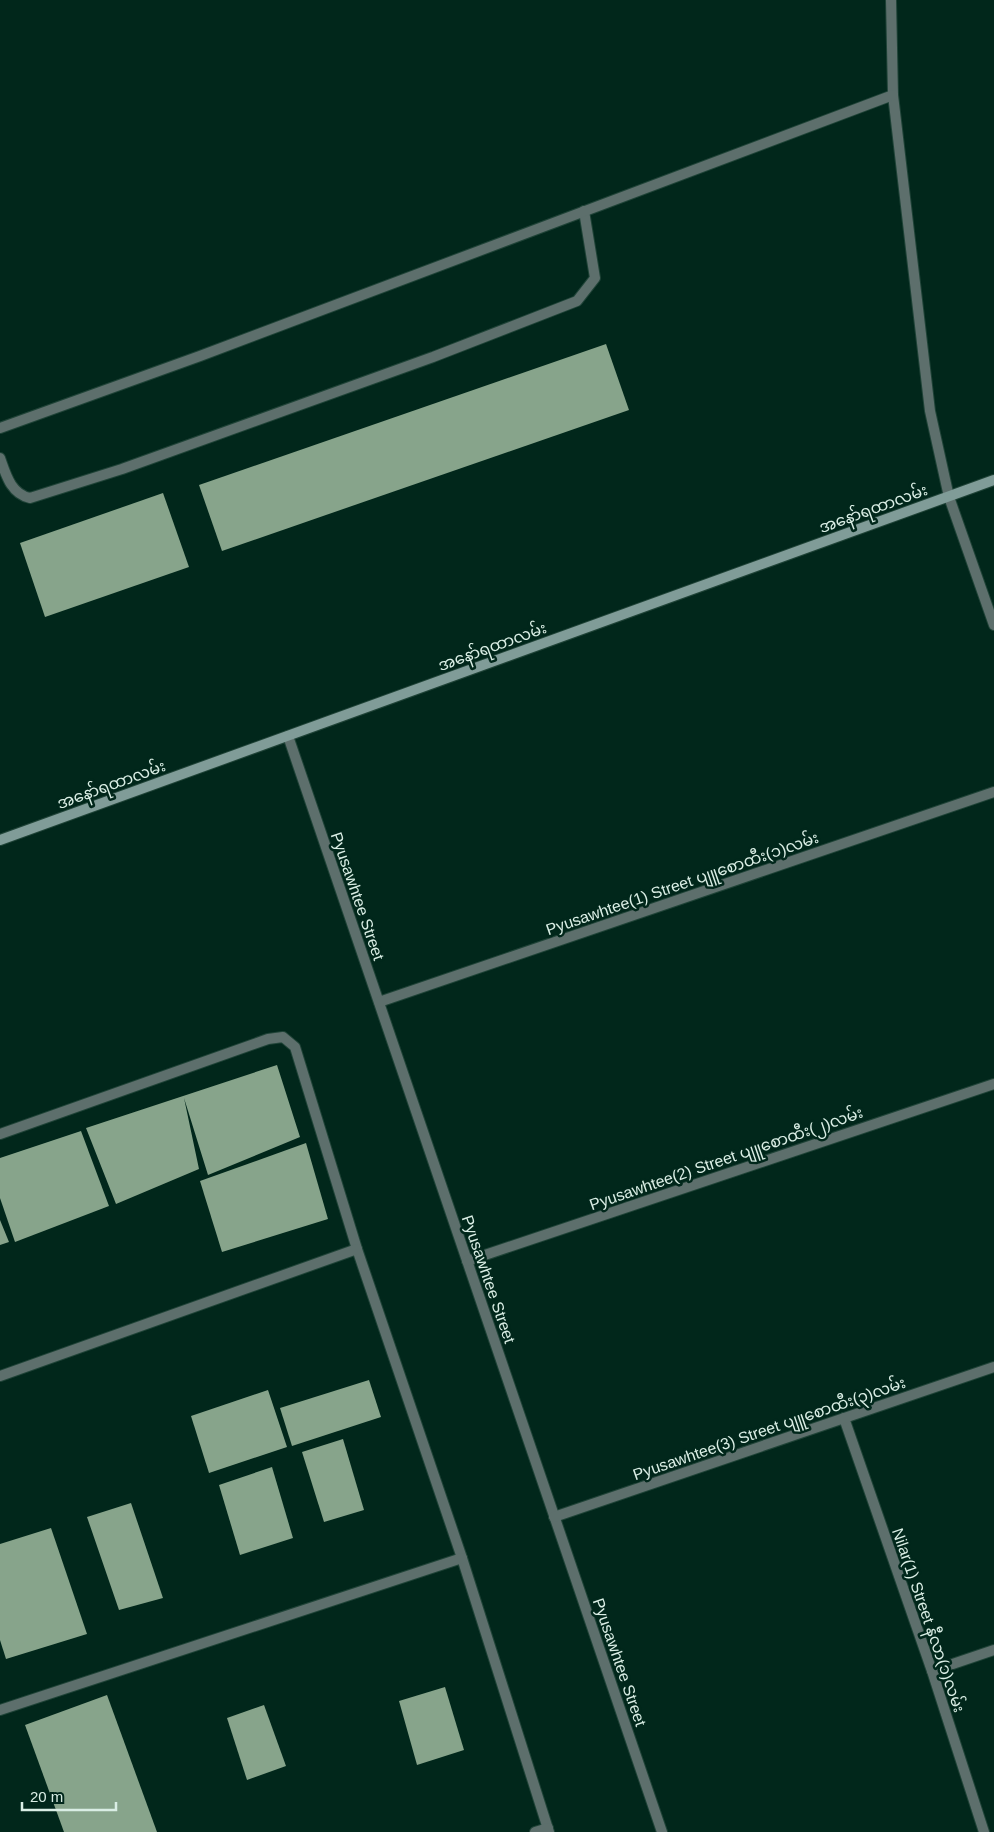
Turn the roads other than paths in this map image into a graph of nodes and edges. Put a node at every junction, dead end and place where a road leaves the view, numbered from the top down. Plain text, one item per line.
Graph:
1 (891, 0) edge
2 (893, 95) junction
3 (584, 211) junction
4 (0, 428) edge
5 (0, 458) edge
6 (994, 480) edge
7 (949, 497) junction
8 (994, 626) edge
9 (288, 736) junction
10 (994, 792) edge
11 (0, 840) edge
12 (379, 1002) junction
13 (994, 1084) edge
14 (0, 1134) edge
15 (357, 1249) junction
16 (467, 1260) junction
17 (994, 1367) edge
18 (0, 1376) edge
19 (844, 1418) junction
20 (554, 1517) junction
21 (462, 1558) junction
22 (994, 1650) edge
23 (932, 1671) junction
24 (0, 1710) edge
25 (549, 1830) edge
26 (535, 1832) edge
27 (662, 1832) edge
28 (984, 1832) edge

1 - 2 street
2 - 3 street
2 - 7 street
3 - 4 street
3 - 5 street
6 - 7 main road, အနော်ရထာလမ်း
7 - 8 street
7 - 9 main road, အနော်ရထာလမ်း
9 - 11 main road, အနော်ရထာလမ်း
9 - 12 street, Pyusawhtee Street
10 - 12 street, Pyusawhtee(1) Street ပျူစောထီး(၁)လမ်း
12 - 16 street, Pyusawhtee Street
13 - 16 street, Pyusawhtee(2) Street ပျူစောထီး(၂)လမ်း
14 - 15 street
15 - 18 street
15 - 21 street
16 - 20 street, Pyusawhtee Street
17 - 19 street, Pyusawhtee(3) Street ပျူစောထီး(၃)လမ်း
19 - 20 street, Pyusawhtee(3) Street ပျူစောထီး(၃)လမ်း
19 - 23 street, Nilar(1) Street နီလာ(၁)လမ်း
20 - 27 street, Pyusawhtee Street
21 - 24 street
21 - 25 street
22 - 23 street
23 - 28 street, Nilar(1) Street နီလာ(၁)လမ်း
25 - 26 street

